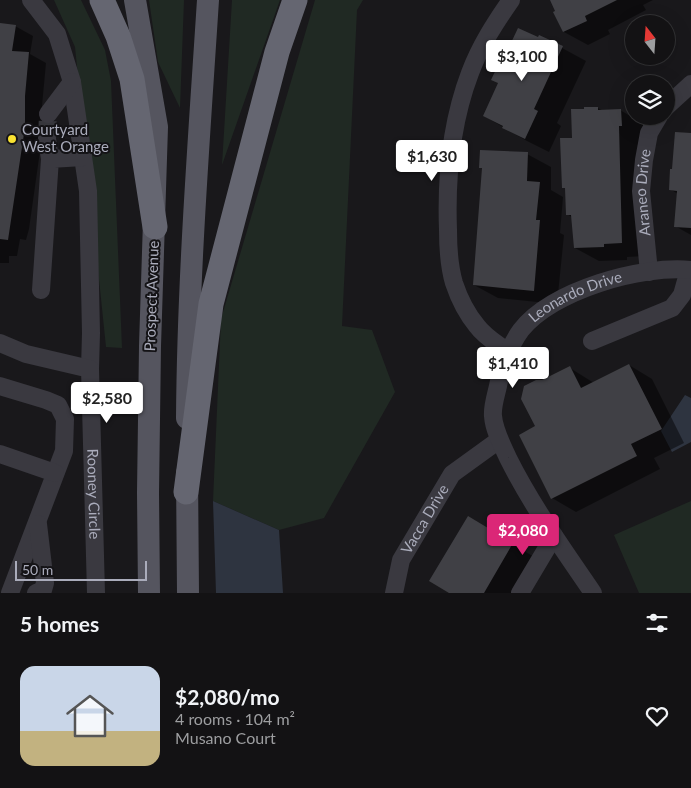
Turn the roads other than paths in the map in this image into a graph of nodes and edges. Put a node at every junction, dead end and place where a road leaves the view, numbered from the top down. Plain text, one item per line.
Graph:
1 (31, 0) edge
2 (102, 0) edge
3 (135, 0) edge
4 (208, 0) edge
5 (295, 0) edge
6 (511, 0) edge
7 (72, 82) junction
8 (691, 84) edge
9 (675, 99) edge
10 (48, 114) tunnel mouth
11 (654, 125) edge
12 (47, 138) tunnel mouth
13 (83, 157) junction
14 (50, 158) junction
15 (155, 227) junction
16 (690, 270) edge
17 (649, 272) junction
18 (41, 290) dead end
19 (592, 341) dead end
20 (0, 343) edge
21 (509, 353) junction
22 (90, 369) junction
23 (0, 386) edge
24 (500, 440) junction
25 (0, 454) edge
26 (56, 473) junction
27 (186, 492) junction
28 (38, 520) junction
29 (554, 536) junction
30 (10, 592) edge
31 (36, 593) edge
32 (96, 593) edge
33 (149, 593) edge
34 (188, 593) edge
35 (394, 593) edge
36 (520, 593) edge
37 (593, 593) edge

1 - 7 street, Rooney Circle
2 - 15 highway
3 - 15 main road, Prospect Avenue
4 - 27 main road
5 - 27 highway
6 - 21 street
7 - 10 street
7 - 13 street, Rooney Circle
8 - 9 street
11 - 17 street, Araneo Drive
12 - 14 street
13 - 14 street
13 - 22 street, Rooney Circle
14 - 18 street
15 - 33 main road, Prospect Avenue
16 - 17 street, Leonardo Drive
16 - 19 street
17 - 21 street, Leonardo Drive
20 - 22 street
21 - 24 street, Leonardo Drive
22 - 32 street, Rooney Circle
23 - 26 street
24 - 29 street, Leonardo Drive
24 - 35 street, Vacca Drive
25 - 26 street
26 - 28 street
27 - 34 main road
28 - 30 street
28 - 31 street
29 - 36 street
29 - 37 street, Leonardo Drive
30 - 31 street

